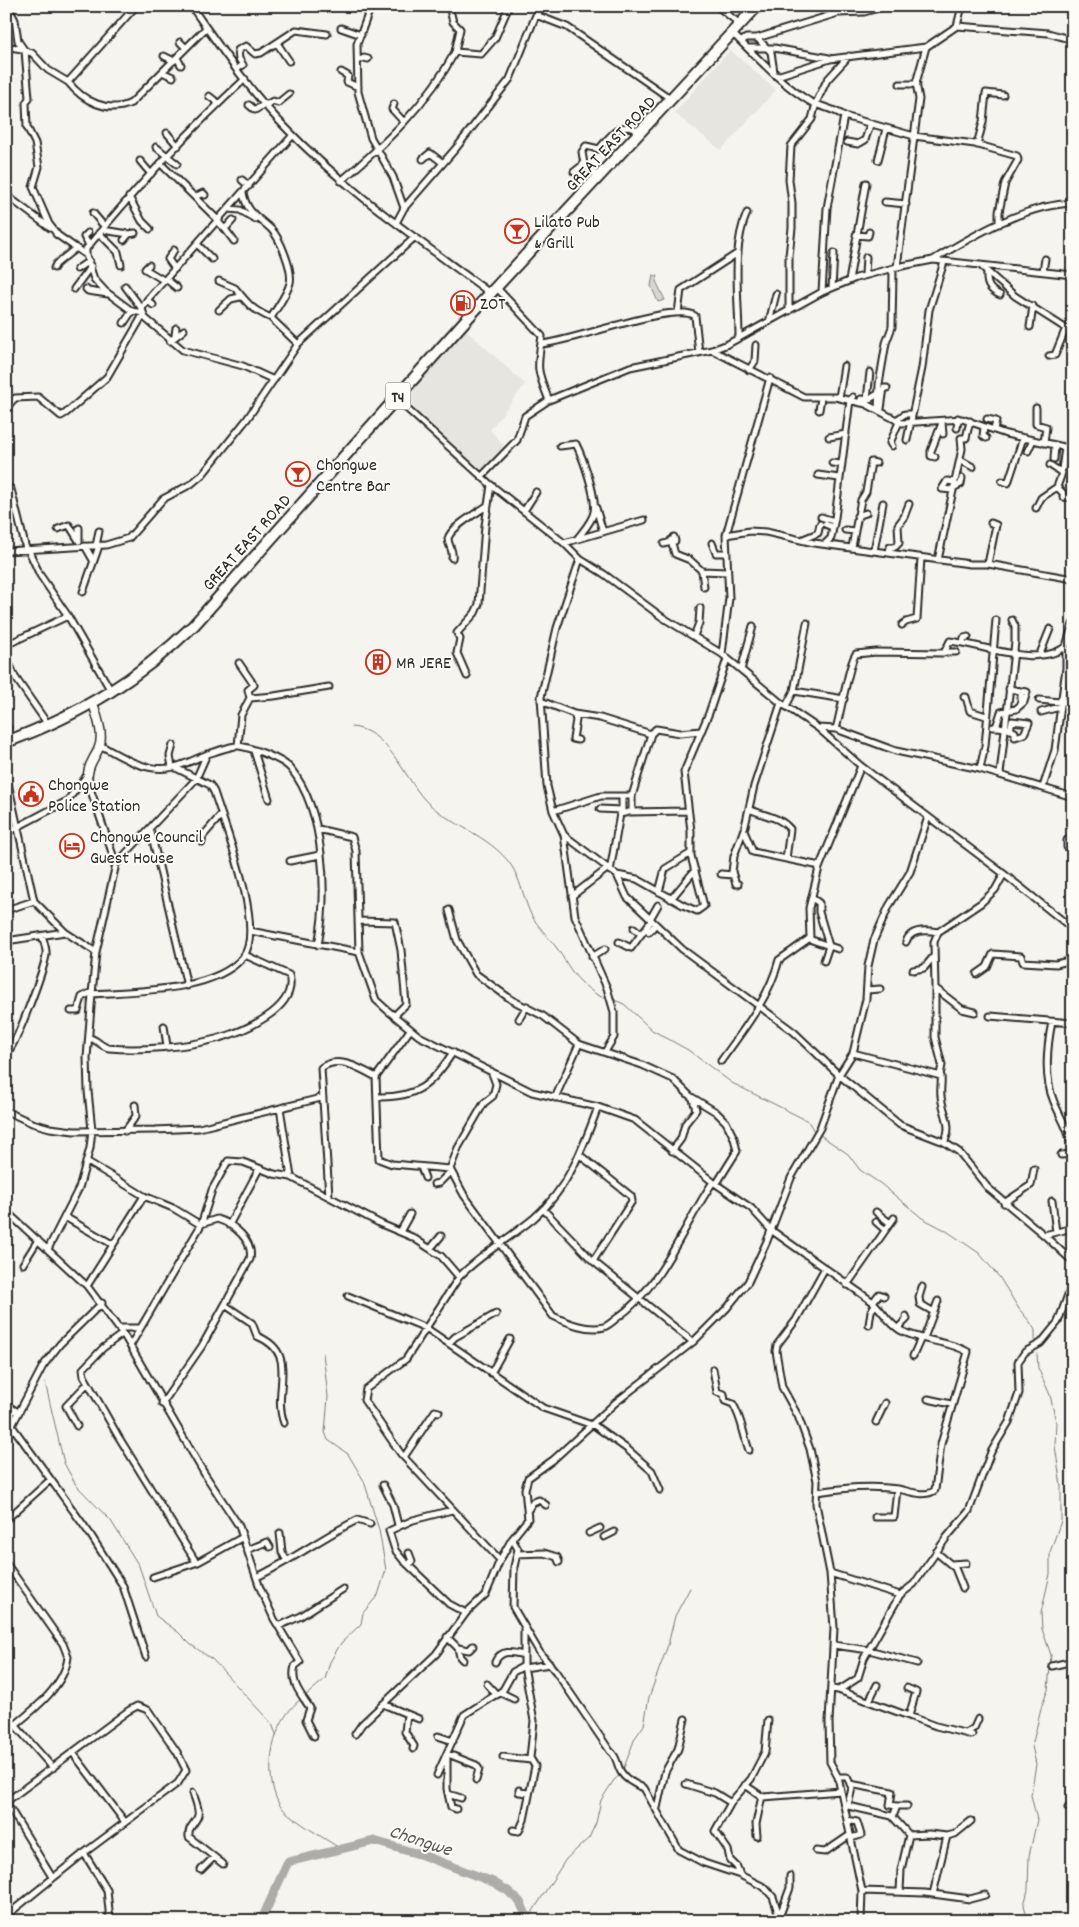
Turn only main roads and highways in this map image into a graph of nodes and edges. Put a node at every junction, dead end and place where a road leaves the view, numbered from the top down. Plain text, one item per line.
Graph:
1 (757, 6) edge
2 (6, 742) edge

1 - 2 highway, GREAT EAST ROAD / T4

